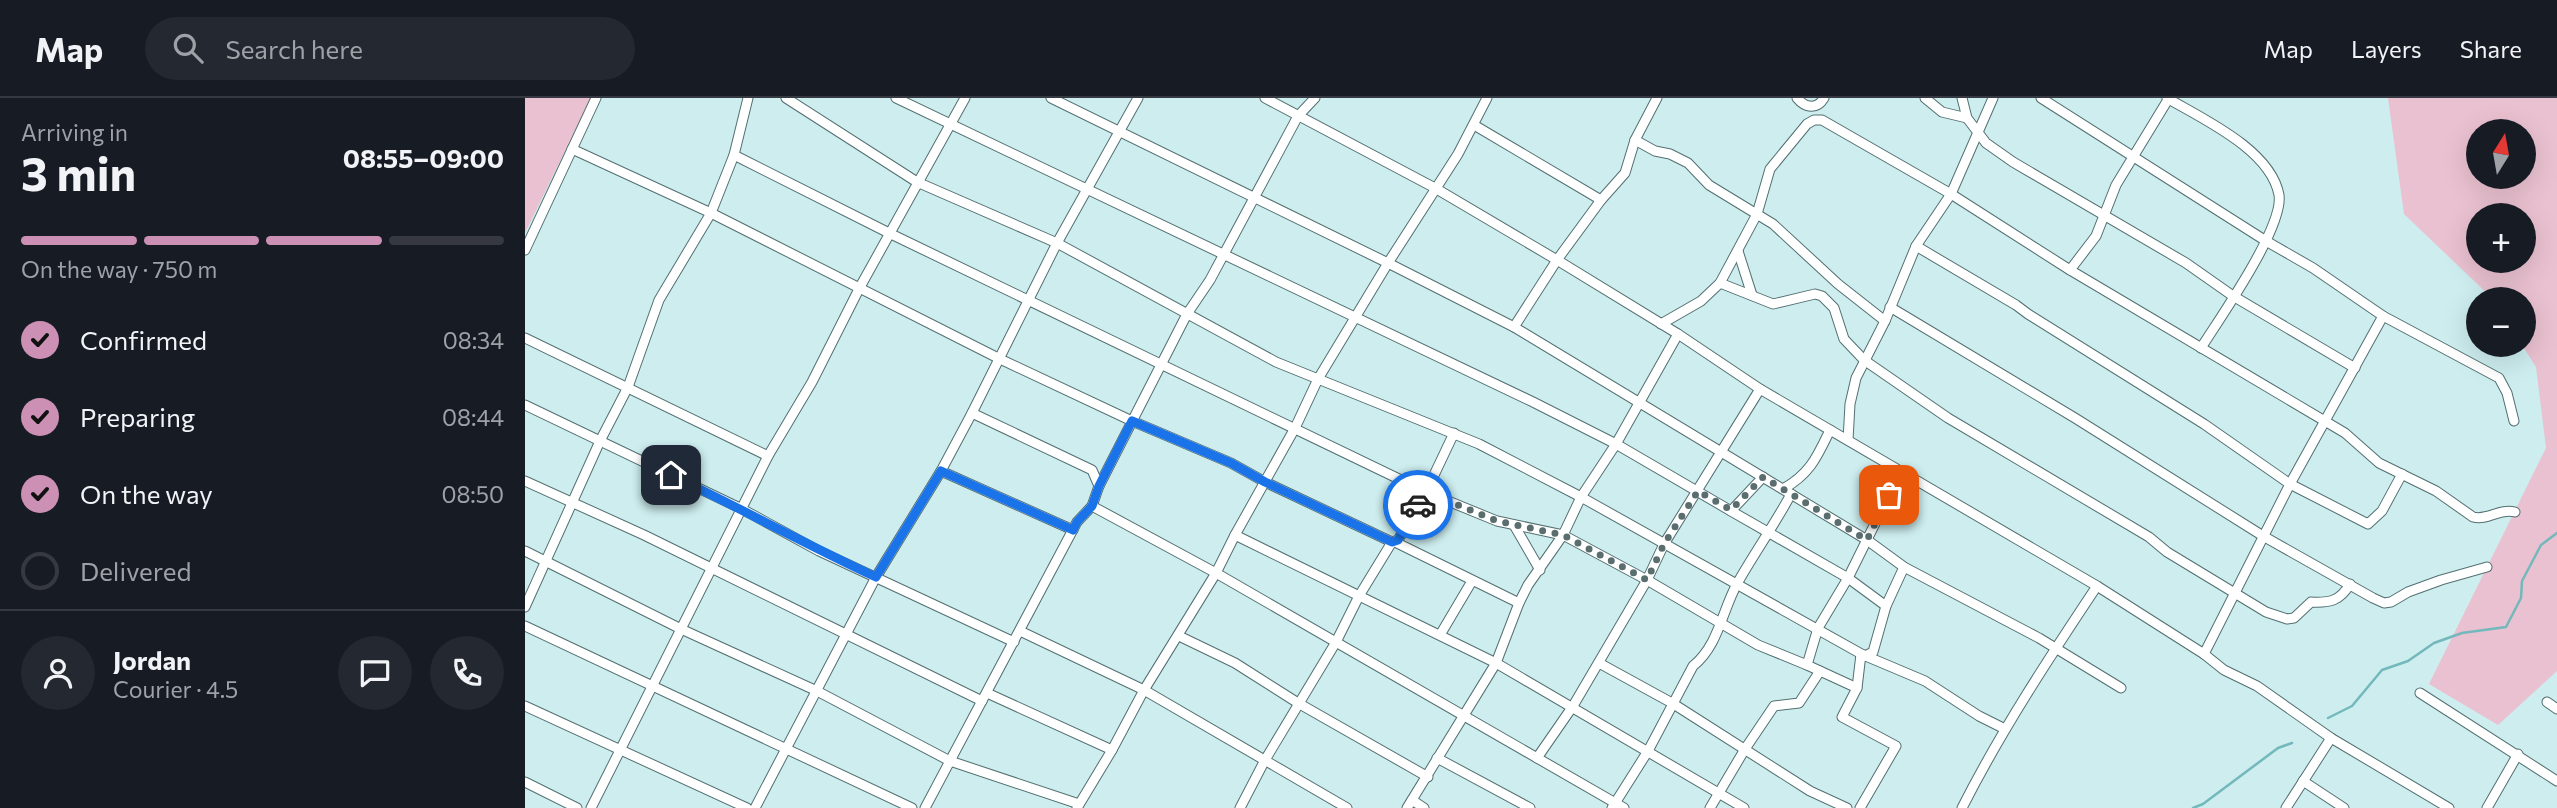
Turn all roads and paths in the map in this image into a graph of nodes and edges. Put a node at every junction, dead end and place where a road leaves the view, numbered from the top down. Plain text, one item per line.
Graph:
1 (596, 98) edge
2 (748, 98) edge
3 (786, 98) edge
4 (896, 98) edge
5 (965, 98) edge
6 (1051, 98) edge
7 (1138, 98) edge
8 (1265, 98) edge
9 (1315, 98) edge
10 (1487, 98) edge
11 (1657, 98) edge
12 (1797, 98) edge
13 (1925, 98) edge
14 (1962, 98) edge
15 (1993, 98) edge
16 (2041, 98) edge
17 (2168, 98) edge
18 (1817, 103) edge
19 (1298, 116) junction
20 (1967, 118) junction
21 (951, 124) junction
22 (1807, 124) junction
23 (1474, 125) junction
24 (1832, 125) junction
25 (1120, 132) junction
26 (1977, 132) junction
27 (1635, 140) junction
28 (572, 149) junction
29 (734, 155) junction
30 (2132, 157) junction
31 (917, 182) junction
32 (1435, 188) junction
33 (1087, 190) junction
34 (1951, 194) junction
35 (1254, 199) junction
36 (1601, 200) junction
37 (711, 213) junction
38 (1757, 214) junction
39 (2105, 214) junction
40 (891, 234) junction
41 (2266, 241) junction
42 (1057, 243) junction
43 (1916, 246) junction
44 (525, 250) edge
45 (1738, 251) junction
46 (1223, 254) junction
47 (1557, 260) junction
48 (1388, 263) junction
49 (2070, 270) junction
50 (1720, 283) junction
51 (860, 287) junction
52 (1752, 295) junction
53 (2233, 296) junction
54 (1030, 301) junction
55 (1890, 307) junction
56 (1187, 313) junction
57 (2383, 317) junction
58 (1355, 319) junction
59 (1885, 321) junction
60 (1661, 324) junction
61 (1514, 327) junction
62 (1678, 334) junction
63 (525, 338) edge
64 (2201, 348) junction
65 (1000, 359) junction
66 (1864, 360) junction
67 (1161, 364) junction
68 (2355, 368) junction
69 (1318, 379) junction
70 (628, 387) junction
71 (1760, 389) junction
72 (1639, 402) junction
73 (525, 405) edge
74 (972, 413) junction
75 (1132, 421) junction
76 (2514, 421) dead end
77 (2324, 423) junction
78 (1295, 428) junction
79 (1830, 430) junction
80 (1454, 433) junction
81 (1848, 440) junction
82 (600, 441) junction
83 (1616, 444) junction
84 (1721, 452) junction
85 (768, 456) junction
86 (941, 471) junction
87 (1900, 473) junction
88 (2402, 474) junction
89 (1763, 477) junction
90 (525, 481) edge
91 (1265, 482) junction
92 (2290, 484) junction
93 (1099, 486) junction
94 (1698, 491) junction
95 (1426, 492) junction
96 (1787, 492) junction
97 (1581, 497) junction
98 (573, 502) junction
99 (1092, 506) junction
100 (742, 509) junction
101 (1731, 510) junction
102 (2515, 512) dead end
103 (1514, 525) junction
104 (1073, 530) junction
105 (1770, 533) junction
106 (1235, 535) junction
107 (1563, 535) junction
108 (2263, 536) junction
109 (1867, 540) junction
110 (1394, 542) junction
111 (1664, 544) junction
112 (525, 551) edge
113 (546, 561) junction
114 (1905, 567) junction
115 (2487, 567) dead end
116 (711, 569) junction
117 (1540, 570) junction
118 (1216, 573) junction
119 (876, 577) junction
120 (1847, 578) junction
121 (1647, 580) junction
122 (1472, 581) junction
123 (1737, 584) junction
124 (2350, 584) junction
125 (2097, 586) junction
126 (2236, 594) junction
127 (1359, 596) junction
128 (1519, 603) junction
129 (1886, 606) junction
130 (525, 607) edge
131 (1721, 623) junction
132 (525, 626) edge
133 (1818, 628) junction
134 (681, 629) junction
135 (1020, 631) junction
136 (848, 635) junction
137 (1440, 635) junction
138 (1179, 636) junction
139 (1014, 642) junction
140 (1336, 642) junction
141 (2056, 648) junction
142 (1861, 654) junction
143 (2204, 654) junction
144 (1496, 663) junction
145 (1599, 663) junction
146 (1807, 665) junction
147 (1820, 671) junction
148 (652, 687) junction
149 (1857, 688) junction
150 (2121, 688) dead end
151 (1144, 690) junction
152 (817, 691) junction
153 (2420, 693) dead end
154 (985, 697) junction
155 (2547, 702) dead end
156 (1298, 703) junction
157 (1672, 703) junction
158 (525, 706) edge
159 (1573, 706) junction
160 (2557, 709) edge
161 (1465, 717) junction
162 (2005, 729) junction
163 (2331, 738) junction
164 (1745, 749) junction
165 (620, 750) junction
166 (785, 750) junction
167 (1112, 750) junction
168 (1648, 751) junction
169 (2518, 754) junction
170 (1437, 758) junction
171 (1537, 758) junction
172 (1265, 760) junction
173 (950, 761) junction
174 (1428, 777) junction
175 (2557, 780) edge
176 (2303, 781) junction
177 (525, 782) edge
178 (1718, 792) junction
179 (1409, 804) edge
180 (1078, 806) edge
181 (1617, 806) edge
182 (1527, 807) edge
183 (577, 808) edge
184 (591, 808) edge
185 (747, 808) edge
186 (755, 808) edge
187 (912, 808) edge
188 (925, 808) edge
189 (1240, 808) edge
190 (1347, 808) edge
191 (1424, 808) edge
192 (1710, 808) edge
193 (1745, 808) edge
194 (1847, 808) edge
195 (1860, 808) edge
196 (1962, 808) edge
197 (2285, 808) edge
198 (2344, 808) edge
199 (2449, 808) edge
200 (2487, 808) edge

1 - 28 street
2 - 29 street
3 - 31 street
4 - 21 street
5 - 21 street
6 - 25 street
7 - 25 street
8 - 19 street
9 - 19 street
10 - 23 street
11 - 27 street
12 - 18 street
13 - 20 street
14 - 20 street
15 - 26 street
16 - 30 street
17 - 30 street
17 - 41 street
18 - 22 street
18 - 24 street
19 - 32 street
19 - 35 street
20 - 26 street
21 - 31 street
21 - 33 street
22 - 24 street
22 - 38 street
23 - 32 street
23 - 36 street
24 - 34 street
25 - 33 street
25 - 35 street
26 - 34 street
26 - 39 street
27 - 36 street
27 - 38 street
28 - 37 street
28 - 44 street
29 - 37 street
29 - 40 street
30 - 39 street
30 - 41 street
31 - 40 street
31 - 42 street
32 - 47 street
32 - 48 street
33 - 42 street
33 - 46 street
34 - 43 street
34 - 49 street
35 - 46 street
35 - 48 street
36 - 47 street
37 - 51 street
37 - 70 street
38 - 45 street
38 - 59 street
39 - 49 street
39 - 53 street
40 - 51 street
40 - 54 street
41 - 53 street
41 - 57 street
42 - 54 street
42 - 56 street
43 - 55 street
43 - 92 street
45 - 50 street
45 - 52 street
46 - 56 street
46 - 58 street
47 - 60 street
47 - 61 street
48 - 58 street
48 - 61 street
49 - 64 street
50 - 52 street
50 - 60 street
51 - 65 street
51 - 85 street
52 - 66 street
53 - 64 street
53 - 68 street
54 - 65 street
54 - 67 street
55 - 59 street
55 - 108 street
56 - 67 street
56 - 69 street
57 - 68 street
57 - 76 street
58 - 69 street
58 - 83 street
59 - 66 street
60 - 62 street
61 - 72 street
62 - 71 street
62 - 72 street
63 - 70 street
64 - 77 street
65 - 74 street
65 - 75 street
66 - 81 street
66 - 126 street
67 - 75 street
67 - 78 street
68 - 77 street
69 - 78 street
69 - 80 street
70 - 82 street
70 - 85 street
71 - 79 street
71 - 84 street
72 - 83 street
72 - 84 street
73 - 82 street
74 - 86 street
74 - 93 street
75 - 91 street
75 - 93 street
77 - 88 street
77 - 92 street
78 - 91 street
78 - 95 street
79 - 81 street
79 - 96 street
80 - 95 street
80 - 97 street
81 - 87 street
82 - 98 street
82 - 100 street
83 - 94 street
83 - 97 street
84 - 89 street
84 - 94 street
85 - 100 street
86 - 104 street
86 - 119 street
87 - 109 street
87 - 125 street
88 - 92 street
88 - 102 street
89 - 96 street
89 - 101 street
90 - 98 street
91 - 106 street
91 - 110 street
92 - 108 street
93 - 99 street
94 - 101 street
94 - 111 street
95 - 103 street
95 - 110 street
96 - 105 street
96 - 109 street
97 - 107 street
97 - 111 street
98 - 113 street
98 - 116 street
99 - 104 street
99 - 118 street
100 - 116 street
100 - 119 street
101 - 105 street
103 - 107 street
103 - 117 street
104 - 135 street
105 - 120 street
105 - 123 street
106 - 118 street
106 - 127 street
107 - 117 street
107 - 121 street
108 - 124 street
108 - 126 street
109 - 114 street
109 - 120 street
110 - 122 street
110 - 127 street
111 - 121 street
111 - 123 street
112 - 113 street
113 - 130 street
113 - 134 street
114 - 129 street
114 - 141 street
115 - 124 street
116 - 134 street
116 - 136 street
117 - 128 street
118 - 138 street
118 - 140 street
119 - 136 street
119 - 139 street
120 - 129 street
120 - 133 street
121 - 131 street
121 - 145 street
122 - 128 street
122 - 137 street
123 - 131 street
123 - 133 street
124 - 126 street
125 - 141 street
125 - 143 street
126 - 143 street
127 - 137 street
127 - 140 street
128 - 144 street
129 - 142 street
131 - 146 street
131 - 157 street
132 - 148 street
133 - 142 street
133 - 146 street
134 - 148 street
134 - 152 street
135 - 139 street
135 - 151 street
136 - 152 street
136 - 154 street
137 - 144 street
138 - 151 street
138 - 156 street
139 - 154 street
140 - 156 street
140 - 161 street
141 - 150 street
141 - 162 street
142 - 149 street
142 - 162 street
143 - 163 street
144 - 159 street
144 - 161 street
145 - 157 street
145 - 159 street
146 - 147 street
147 - 149 street
147 - 164 street
148 - 165 street
148 - 166 street
149 - 195 street
151 - 167 street
151 - 172 street
152 - 166 street
152 - 173 street
153 - 169 street
154 - 167 street
154 - 173 street
155 - 160 street
156 - 172 street
156 - 174 street
157 - 164 street
157 - 168 street
158 - 165 street
159 - 168 street
159 - 171 street
161 - 170 street
161 - 171 street
162 - 196 street
163 - 176 street
163 - 199 street
164 - 178 street
164 - 194 street
165 - 184 street
165 - 185 street
166 - 186 street
166 - 187 street
167 - 180 street
168 - 178 street
168 - 181 street
169 - 175 street
169 - 200 street
170 - 174 street
170 - 182 street
171 - 181 street
172 - 189 street
172 - 190 street
173 - 180 street
173 - 188 street
174 - 179 street
176 - 197 street
176 - 198 street
177 - 183 street
178 - 192 street
178 - 193 street
179 - 191 street

